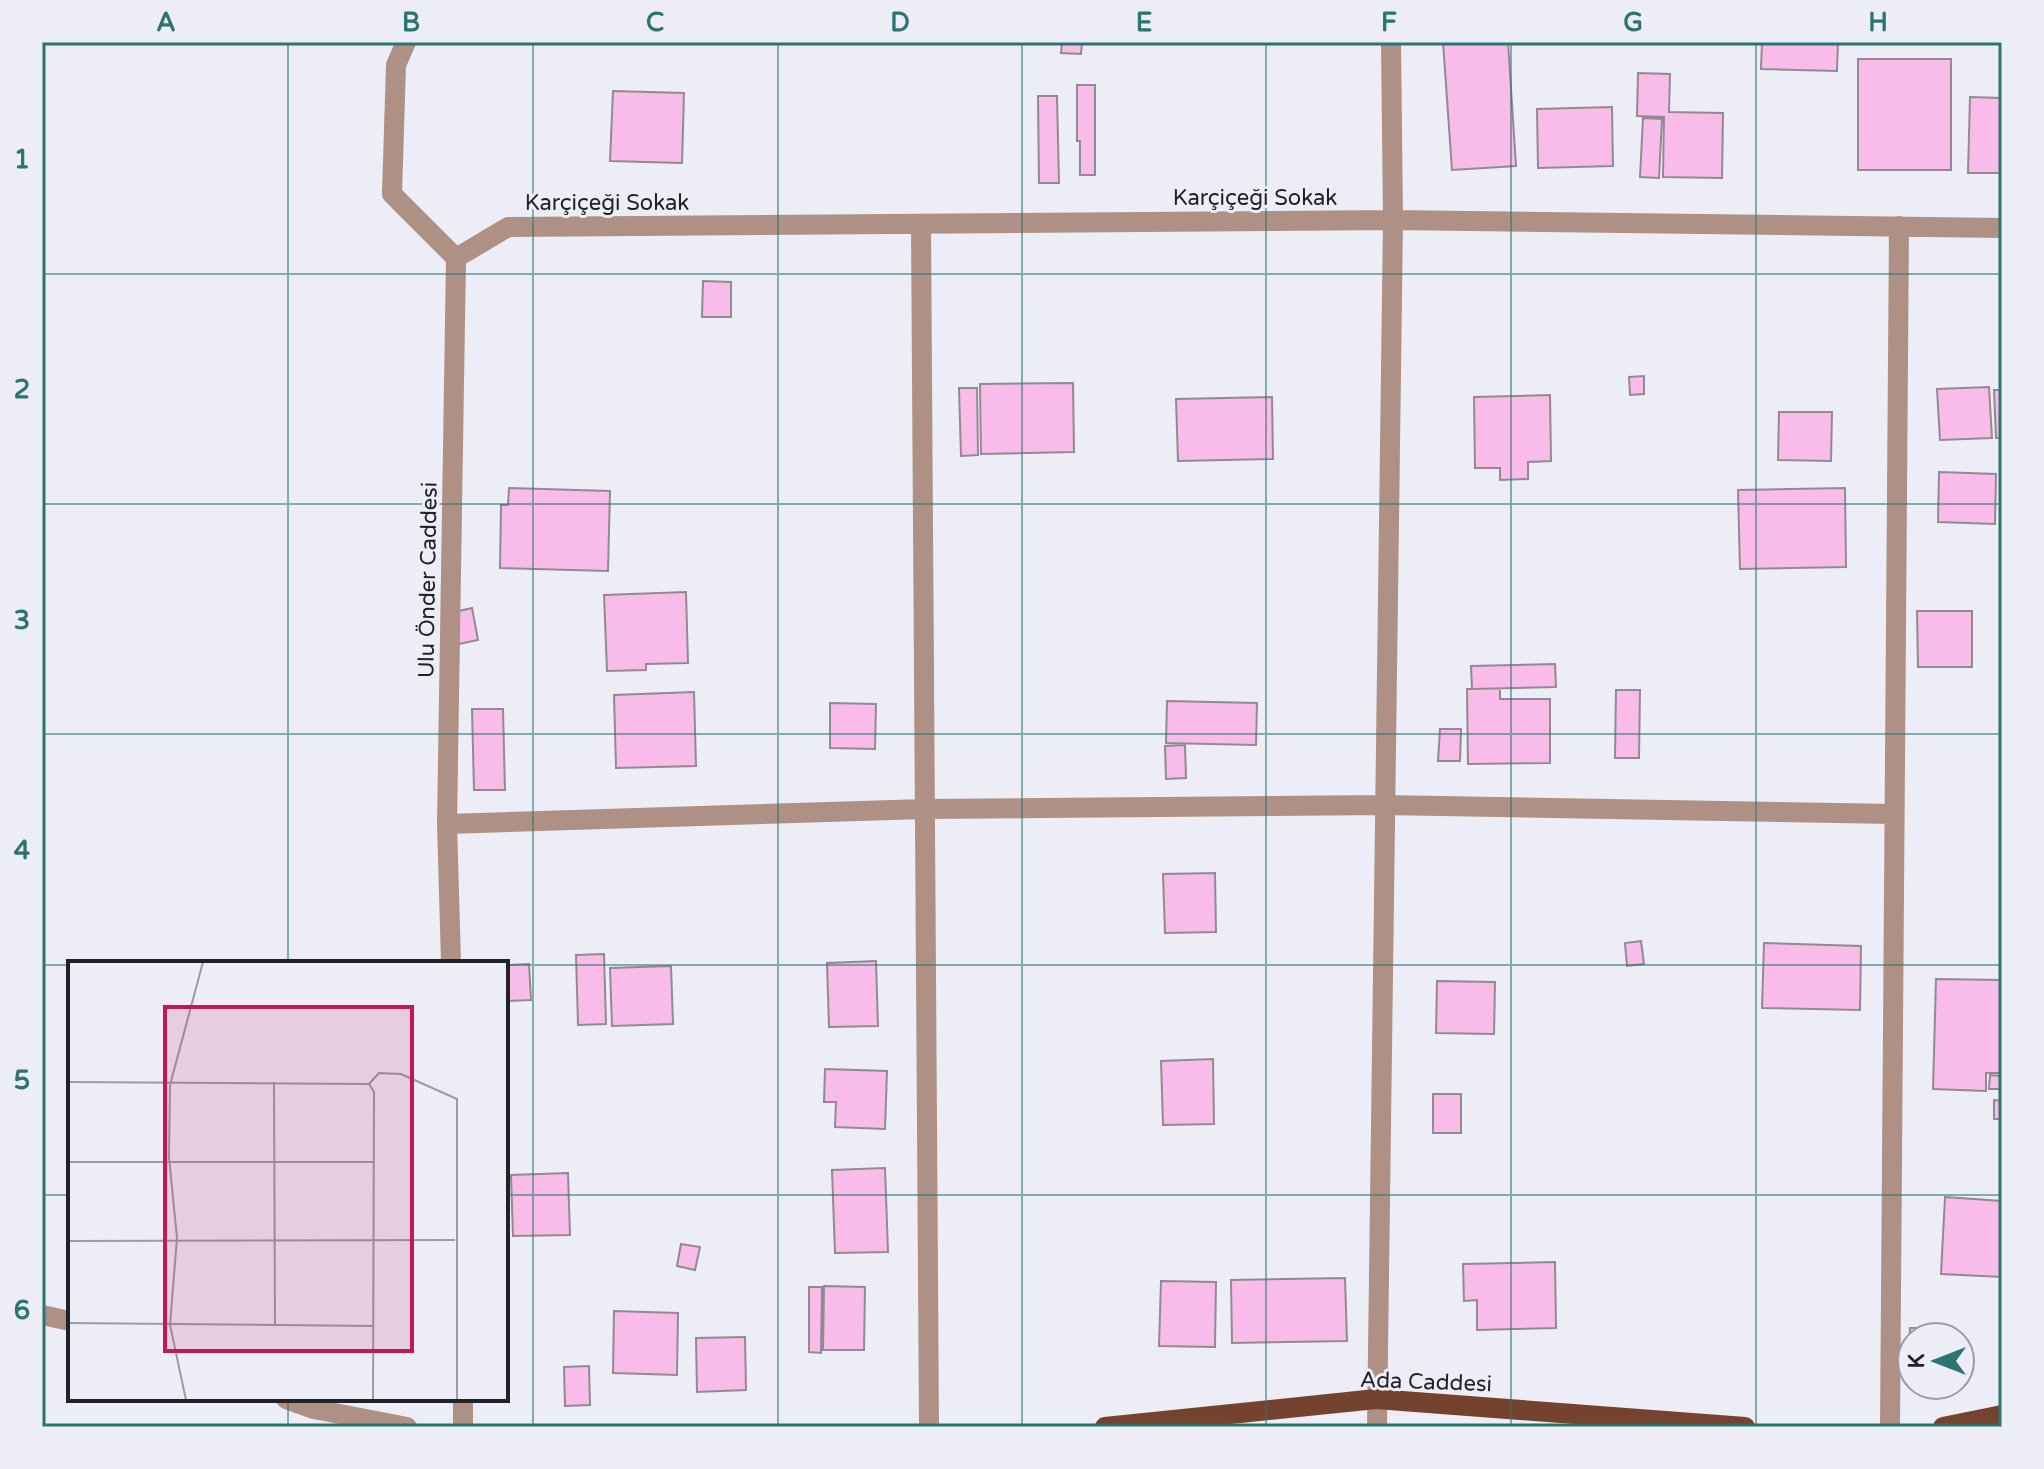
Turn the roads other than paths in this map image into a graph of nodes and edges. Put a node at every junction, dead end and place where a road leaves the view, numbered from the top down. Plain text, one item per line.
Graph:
1 (406, 42) edge
2 (1391, 42) edge
3 (1393, 220) junction
4 (921, 224) junction
5 (1899, 226) junction
6 (2002, 228) edge
7 (456, 258) junction
8 (1384, 805) junction
9 (925, 809) junction
10 (1894, 814) junction
11 (447, 824) junction
12 (451, 961) edge
13 (42, 1315) edge
14 (68, 1321) edge
15 (1376, 1399) junction
16 (292, 1401) edge
17 (463, 1401) edge
18 (2002, 1415) edge
19 (407, 1427) edge
20 (463, 1427) edge
21 (929, 1427) edge
22 (1105, 1427) edge
23 (1377, 1427) edge
24 (1745, 1427) edge
25 (1890, 1427) edge
26 (1943, 1427) edge

1 - 7 street
2 - 3 street
3 - 4 street, Karçiçeği Sokak
3 - 5 street, Karçiçeği Sokak
3 - 8 street
4 - 7 street, Karçiçeği Sokak
4 - 9 street
5 - 6 street, Karçiçeği Sokak
5 - 10 street
7 - 11 street, Ulu Önder Caddesi
8 - 9 street
8 - 10 street
8 - 15 street
9 - 11 street
9 - 21 street
10 - 25 street
11 - 12 street, Ulu Önder Caddesi
13 - 14 street
15 - 22 main road, Ada Caddesi
15 - 23 street
15 - 24 main road, Ada Caddesi
16 - 19 street
17 - 20 street
18 - 26 main road

